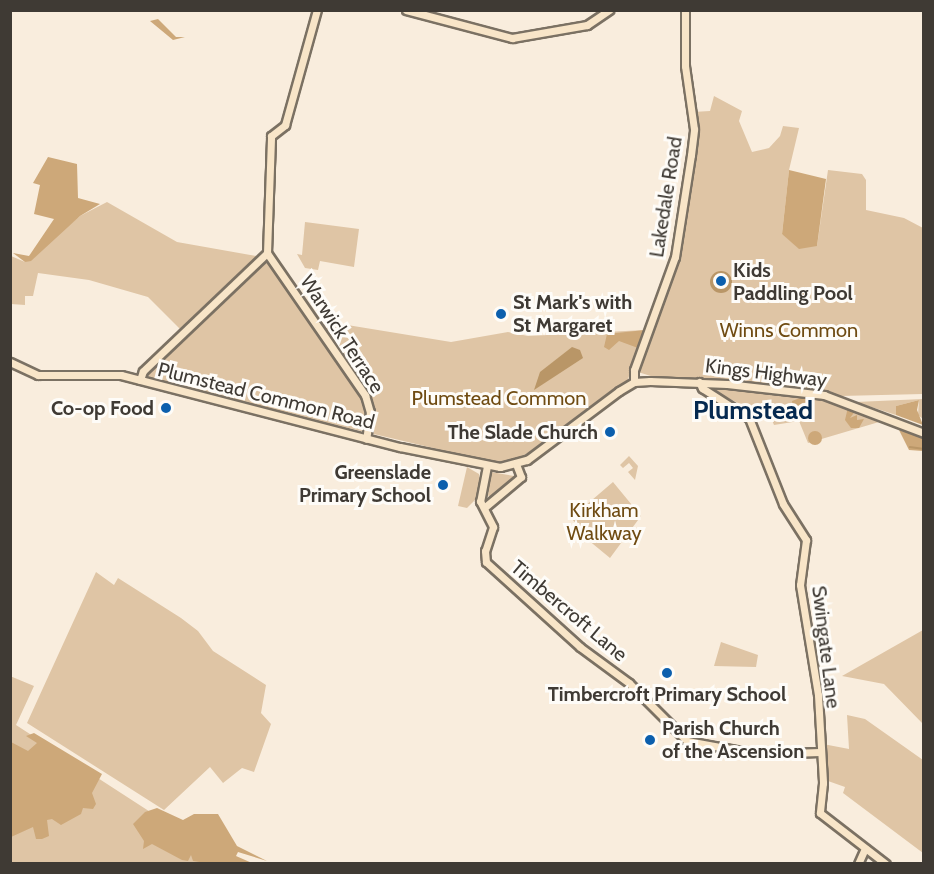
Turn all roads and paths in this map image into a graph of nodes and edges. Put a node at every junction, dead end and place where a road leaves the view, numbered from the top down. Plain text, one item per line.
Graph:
1 (317, 10) edge
2 (406, 10) edge
3 (609, 10) edge
4 (685, 10) edge
5 (267, 253) junction
6 (10, 362) edge
7 (140, 380) junction
8 (699, 381) junction
9 (634, 382) junction
10 (924, 433) edge
11 (366, 439) junction
12 (516, 464) junction
13 (487, 466) junction
14 (484, 507) junction
15 (820, 752) junction
16 (865, 848) junction
17 (858, 864) edge
18 (886, 864) edge

1 - 5 street
2 - 3 street
4 - 9 street, Lakedale Road
5 - 7 street
5 - 11 street, Warwick Terrace
6 - 7 street, Plumstead Common Road
7 - 11 street, Plumstead Common Road
8 - 9 street, Kings Highway
8 - 10 street, Kings Highway
8 - 15 street, Swingate Lane
9 - 12 street
11 - 13 street, Plumstead Common Road
12 - 13 street, Plumstead Common Road
12 - 14 street
13 - 14 street, Timbercroft Lane
14 - 15 street, Timbercroft Lane
15 - 16 street, Swingate Lane
16 - 17 street
16 - 18 street

